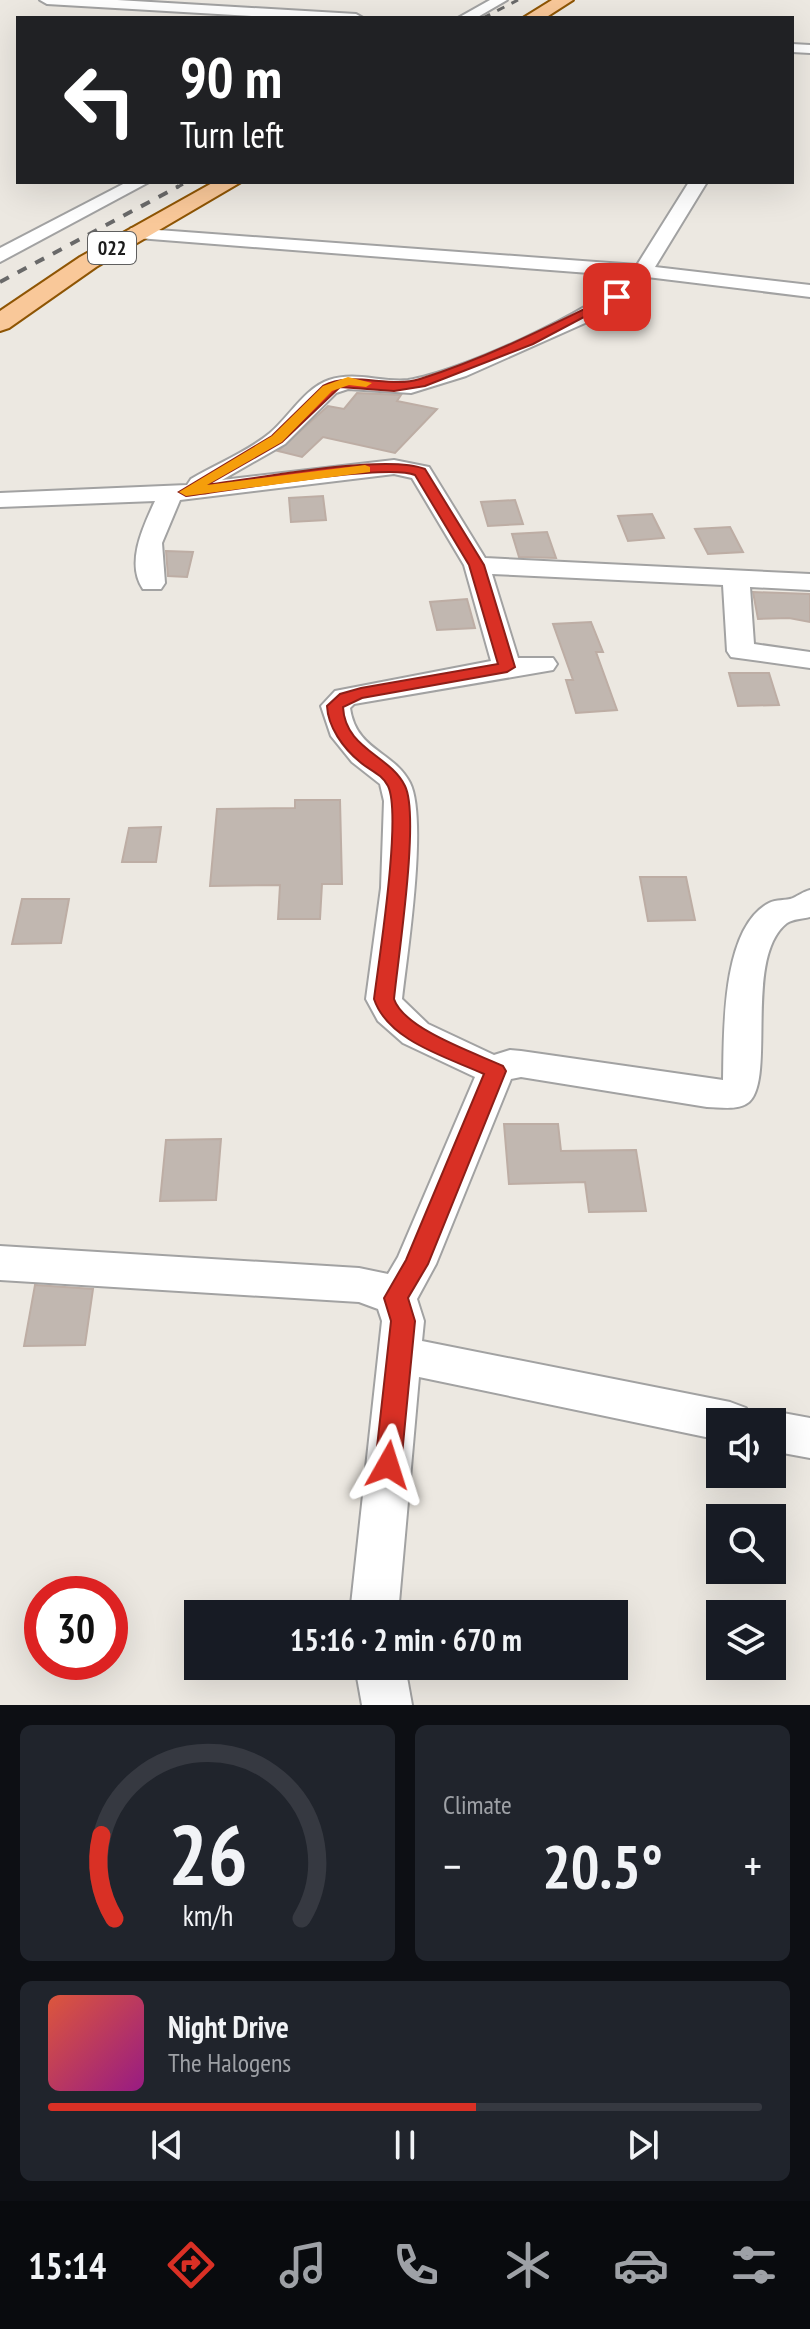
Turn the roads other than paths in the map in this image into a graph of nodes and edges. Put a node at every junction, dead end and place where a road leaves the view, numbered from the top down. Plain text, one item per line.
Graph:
1 (47, 0) edge
2 (500, 0) edge
3 (565, 0) edge
4 (322, 16) edge
5 (469, 16) edge
6 (536, 16) edge
7 (136, 184) edge
8 (226, 184) edge
9 (697, 184) edge
10 (138, 232) junction
11 (0, 256) edge
12 (642, 271) junction
13 (810, 291) edge
14 (0, 323) edge
15 (178, 492) junction
16 (0, 500) edge
17 (477, 565) junction
18 (736, 580) junction
19 (810, 582) edge
20 (152, 583) dead end
21 (810, 660) edge
22 (543, 664) dead end
23 (507, 667) junction
24 (807, 906) edge
25 (496, 1071) junction
26 (0, 1263) edge
27 (396, 1298) junction
28 (400, 1355) junction
29 (706, 1417) edge
30 (786, 1434) edge
31 (810, 1438) edge
32 (375, 1600) edge
33 (383, 1680) edge
34 (387, 1705) edge

1 - 4 street
2 - 5 street
3 - 6 main road
7 - 11 street
8 - 10 main road, 022
9 - 12 street
10 - 12 street
10 - 14 main road, 022
12 - 13 street
12 - 15 street
15 - 16 street
15 - 17 street
15 - 20 street
17 - 18 street
17 - 23 street
18 - 19 street
18 - 21 street
22 - 23 street
23 - 25 street
24 - 25 street
25 - 27 street
26 - 27 street
27 - 28 street
28 - 29 street
28 - 32 street
30 - 31 street
33 - 34 street

